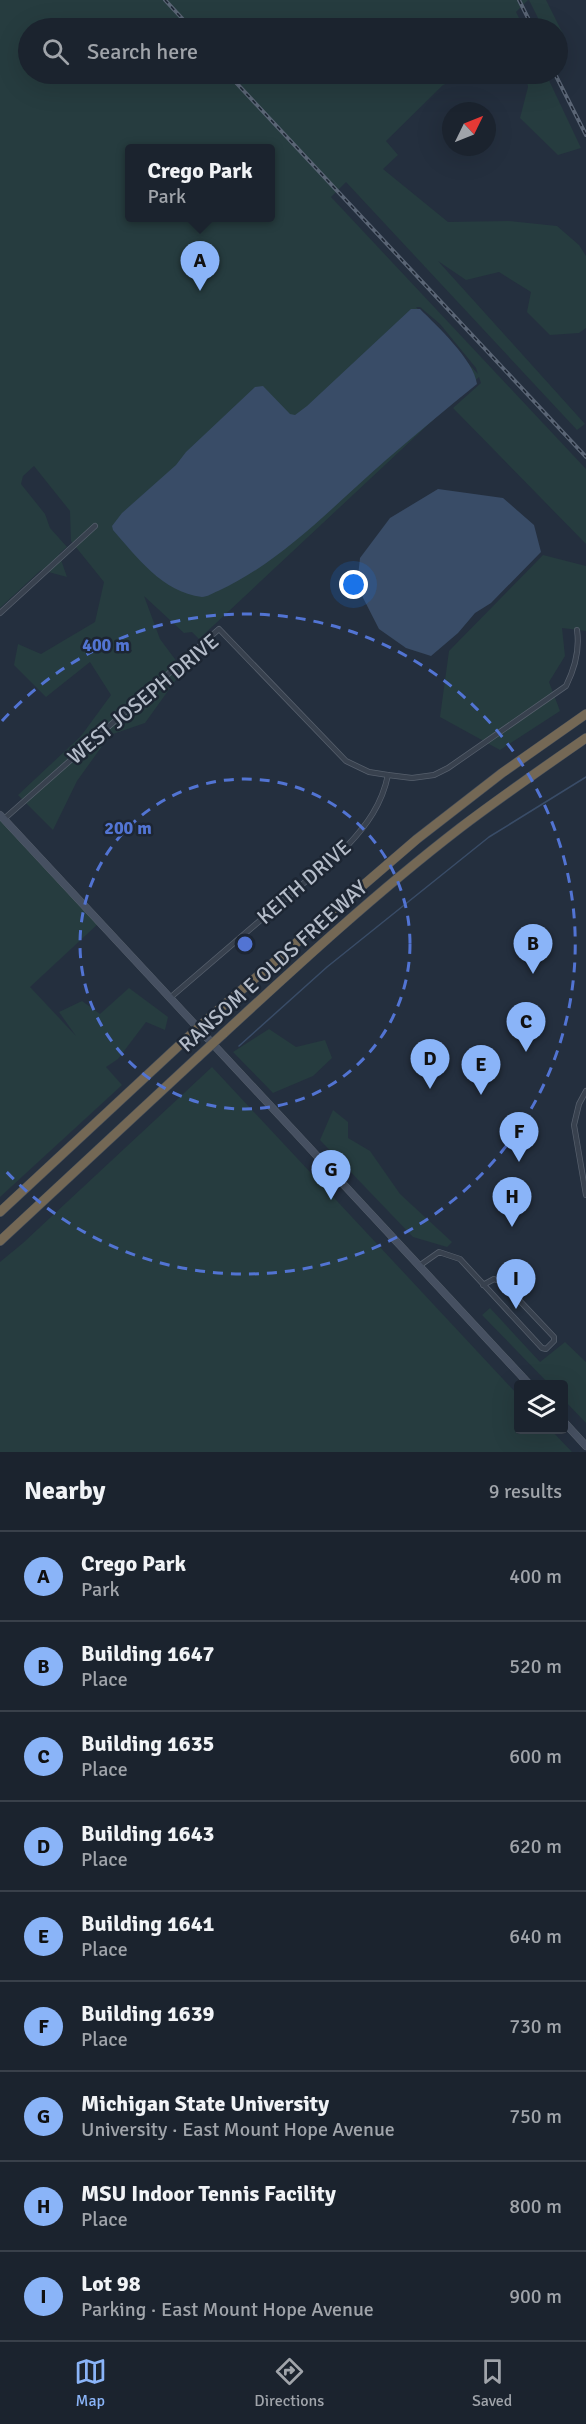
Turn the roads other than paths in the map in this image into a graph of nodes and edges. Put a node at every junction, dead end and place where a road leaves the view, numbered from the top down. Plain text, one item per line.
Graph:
1 (95, 526) dead end
2 (0, 613) edge
3 (577, 630) dead end
4 (586, 714) edge
5 (586, 738) edge
6 (388, 775) junction
7 (2, 817) edge
8 (171, 997) junction
9 (586, 1091) edge
10 (586, 1195) edge
11 (0, 1212) edge
12 (0, 1241) edge
13 (419, 1266) junction
14 (483, 1285) junction
15 (525, 1380) edge
16 (568, 1426) edge
17 (586, 1446) edge

1 - 2 street
3 - 6 street
4 - 11 highway, RANSOM E OLDS FREEWAY, bridge
5 - 12 highway, RANSOM E OLDS FREEWAY, bridge
6 - 7 street, WEST JOSEPH DRIVE
6 - 8 street, KEITH DRIVE
7 - 8 street
8 - 13 street
9 - 10 street
13 - 14 street
13 - 15 street
14 - 14 street
16 - 17 street

